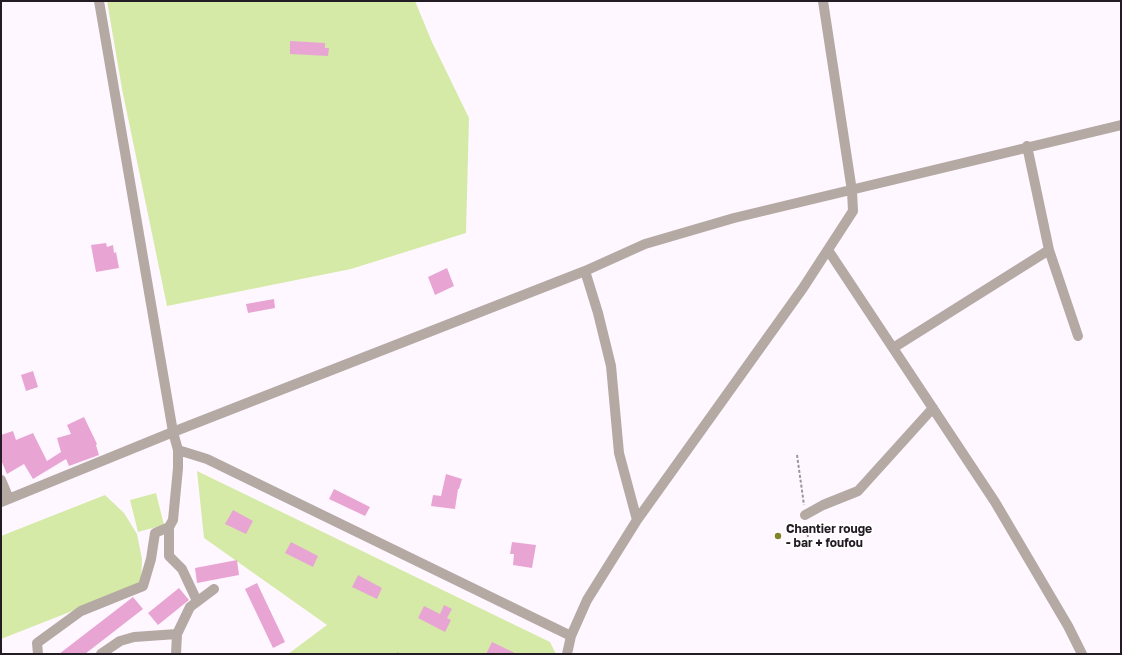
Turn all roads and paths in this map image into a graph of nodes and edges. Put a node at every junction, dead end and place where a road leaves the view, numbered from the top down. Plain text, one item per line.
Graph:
1 (99, 1) edge
2 (823, 1) edge
3 (1121, 125) edge
4 (1027, 146) junction
5 (852, 190) junction
6 (828, 250) junction
7 (1049, 250) junction
8 (585, 270) junction
9 (1078, 336) dead end
10 (893, 348) junction
11 (933, 408) junction
12 (173, 432) junction
13 (178, 450) junction
14 (797, 455) dead end
15 (1, 480) edge
16 (5, 500) edge
17 (805, 515) junction
18 (637, 520) junction
19 (170, 527) junction
20 (808, 538) dead end
21 (214, 589) dead end
22 (197, 601) junction
23 (177, 634) junction
24 (571, 636) junction
25 (38, 654) edge
26 (101, 654) edge
27 (176, 654) edge
28 (567, 654) edge
29 (1082, 654) edge

1 - 12 street
2 - 5 street
3 - 4 street
4 - 5 street
4 - 7 street
5 - 6 street
5 - 8 street
6 - 10 street
6 - 18 street
7 - 9 street
7 - 10 street
8 - 12 street
8 - 18 street
10 - 11 street
11 - 17 street
11 - 29 street
12 - 13 street
12 - 16 street
13 - 19 street
13 - 24 street
14 - 17 path
15 - 16 street
17 - 20 path
18 - 24 street
19 - 22 street
19 - 25 street
21 - 22 street
22 - 23 street
23 - 26 street
23 - 27 street
24 - 28 street

